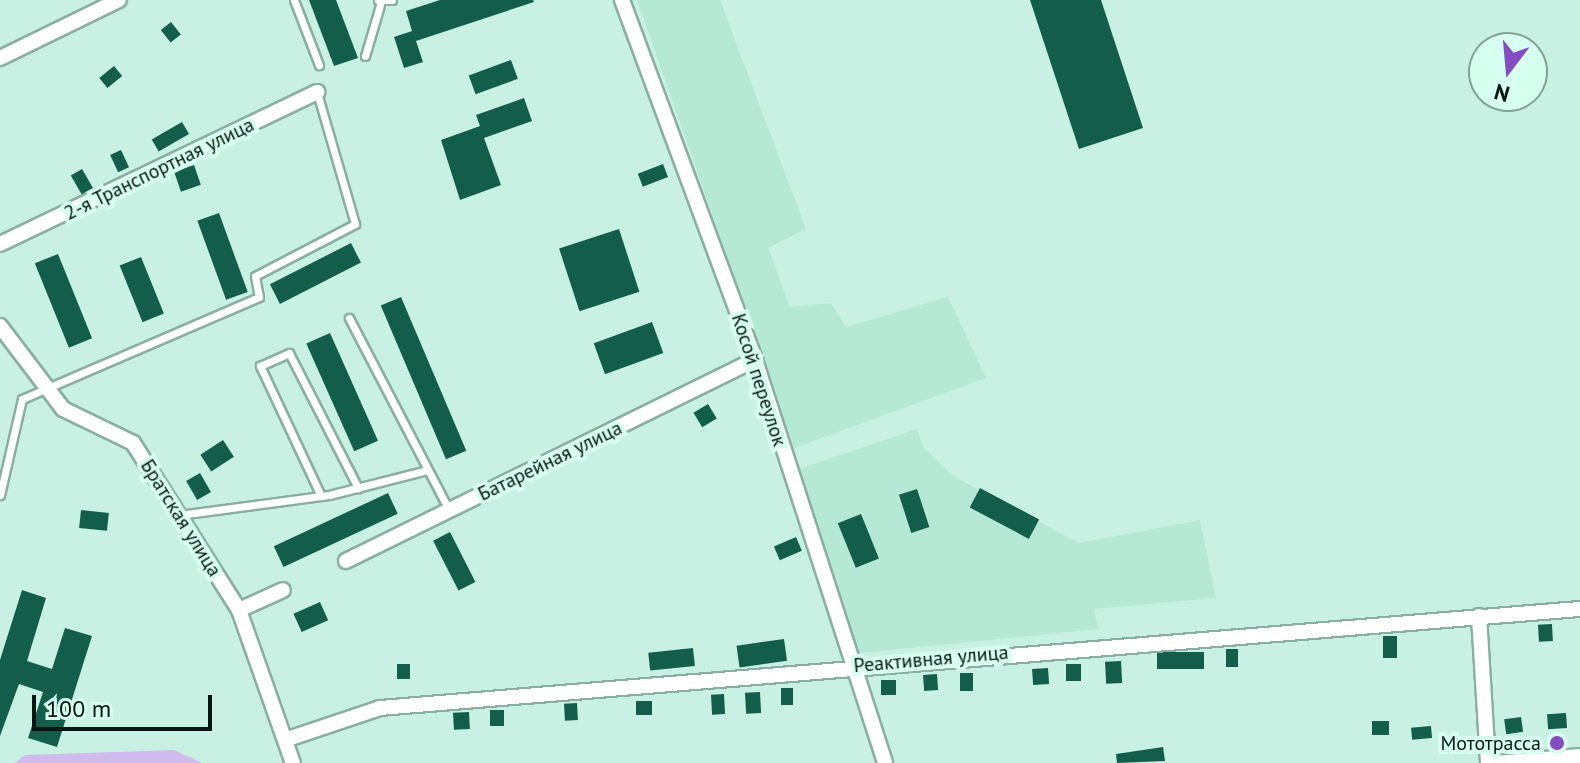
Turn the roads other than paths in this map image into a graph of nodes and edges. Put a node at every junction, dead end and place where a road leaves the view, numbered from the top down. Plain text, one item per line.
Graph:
1 (119, 0) edge
2 (294, 0) edge
3 (392, 0) edge
4 (622, 0) edge
5 (379, 2) edge
6 (365, 56) dead end
7 (0, 58) edge
8 (319, 65) dead end
9 (317, 92) joint
10 (0, 244) edge
11 (349, 318) dead end
12 (0, 326) edge
13 (755, 360) junction
14 (46, 389) junction
15 (428, 470) junction
16 (358, 488) junction
17 (0, 495) edge
18 (321, 496) junction
19 (449, 510) junction
20 (179, 515) junction
21 (346, 561) dead end
22 (283, 590) dead end
23 (1580, 609) edge
24 (239, 610) junction
25 (1479, 616) junction
26 (851, 666) junction
27 (288, 739) junction
28 (1580, 756) edge
29 (293, 763) edge
30 (885, 763) edge
31 (1488, 763) edge
32 (1496, 763) edge

1 - 7 street
2 - 8 lane
3 - 5 lane
4 - 13 street, Косой переулок
5 - 6 lane
9 - 10 street, 2-я Транспортная улица
9 - 14 lane
11 - 15 lane
12 - 14 street, Братская улица
13 - 19 street, Батарейная улица
13 - 26 street, Косой переулок
14 - 17 lane
14 - 20 street, Братская улица
15 - 16 lane
15 - 19 lane
16 - 18 lane
16 - 18 lane
18 - 20 lane
19 - 21 street, Батарейная улица
20 - 24 street, Братская улица
22 - 24 street
23 - 25 street, Реактивная улица
24 - 27 street, Братская улица
25 - 26 street, Реактивная улица
25 - 31 street
26 - 27 street, Реактивная улица
26 - 30 street, Косой переулок
27 - 29 street, Братская улица
28 - 32 street

